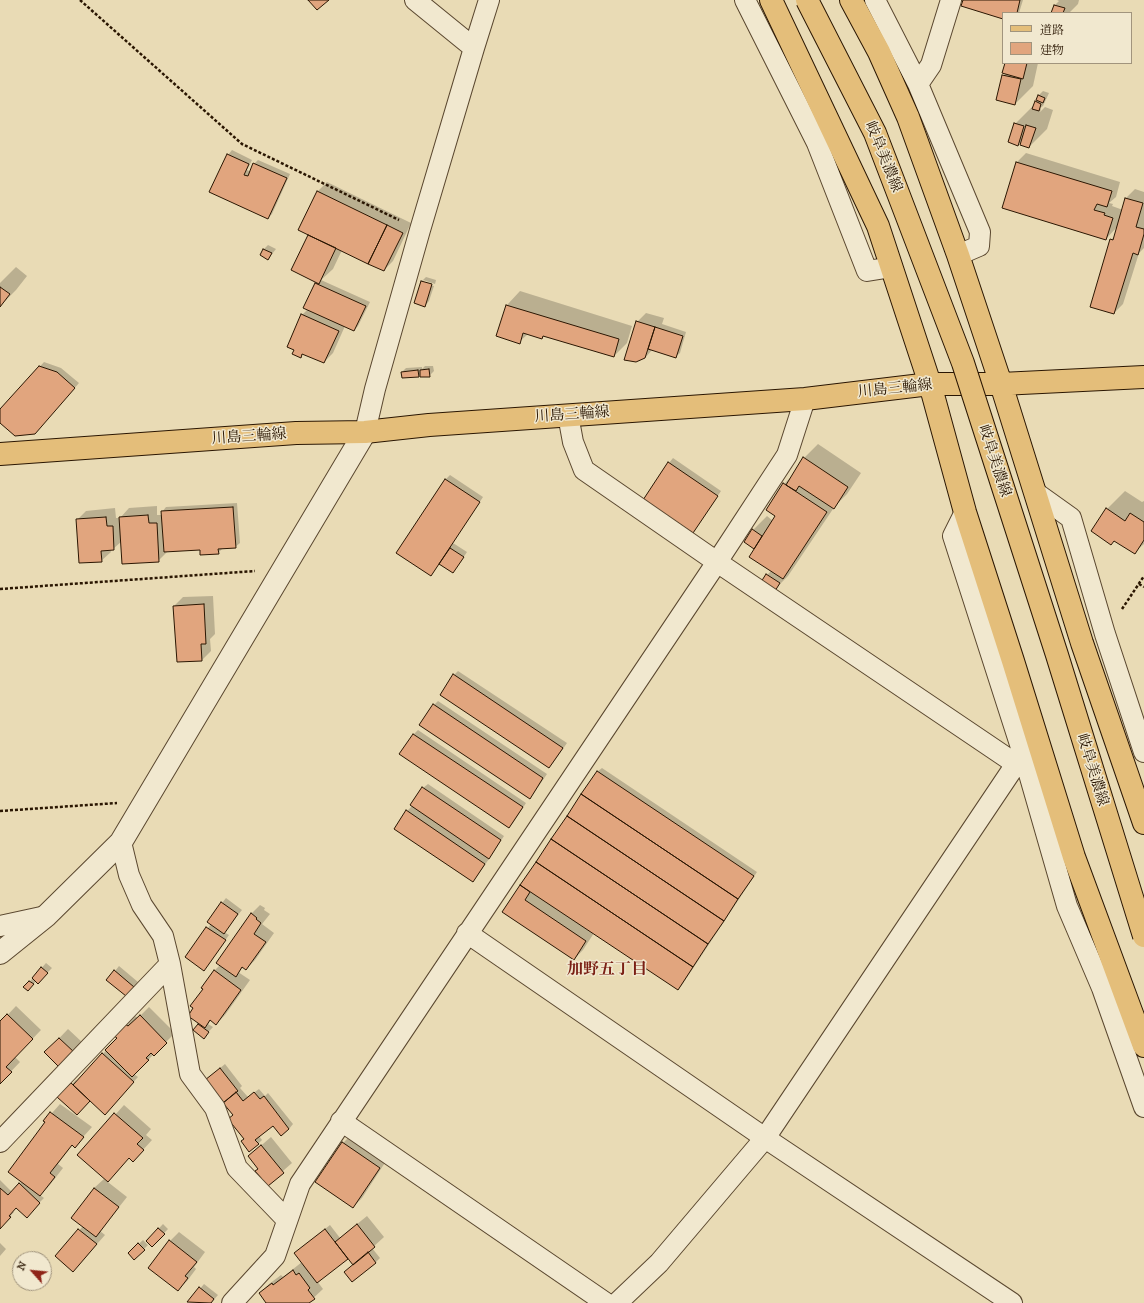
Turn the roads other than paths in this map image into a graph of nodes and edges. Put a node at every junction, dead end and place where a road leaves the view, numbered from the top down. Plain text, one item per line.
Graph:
1 (415, 0) edge
2 (489, 0) edge
3 (745, 0) edge
4 (771, 0) edge
5 (807, 0) edge
6 (851, 0) edge
7 (875, 0) edge
8 (951, 0) edge
9 (474, 48) junction
10 (918, 84) junction
11 (958, 255) junction
12 (892, 267) junction
13 (1144, 377) edge
14 (930, 384) junction
15 (1001, 384) junction
16 (805, 399) junction
17 (568, 415) junction
18 (365, 432) junction
19 (0, 454) edge
20 (1036, 493) junction
21 (964, 512) junction
22 (716, 562) junction
23 (1144, 752) edge
24 (1021, 762) junction
25 (1144, 823) edge
26 (120, 842) junction
27 (46, 916) junction
28 (0, 926) edge
29 (467, 933) junction
30 (1144, 936) edge
31 (0, 953) edge
32 (170, 964) junction
33 (1144, 1046) edge
34 (1144, 1107) edge
35 (341, 1122) junction
36 (765, 1138) junction
37 (0, 1142) edge
38 (287, 1220) junction
39 (232, 1303) edge
40 (606, 1303) edge
41 (617, 1303) edge
42 (1012, 1303) edge

1 - 9 street
2 - 9 street
3 - 12 street
4 - 12 main road
5 - 30 main road, 岐阜美濃線, bridge
6 - 11 main road
7 - 10 street
8 - 10 street
9 - 18 street
10 - 11 street
11 - 15 main road
12 - 14 main road
13 - 15 main road, 川島三輪線
14 - 15 main road, 川島三輪線
14 - 16 main road, 川島三輪線
14 - 21 main road
15 - 20 main road
16 - 17 main road, 川島三輪線
16 - 22 street
17 - 18 main road, 川島三輪線
17 - 22 street
18 - 19 main road, 川島三輪線
18 - 26 street
20 - 23 street
20 - 25 main road
21 - 24 street
21 - 33 main road
22 - 24 street
22 - 29 street
24 - 34 street
24 - 36 street
26 - 27 street
26 - 32 street
27 - 28 street
27 - 31 street
29 - 35 street
29 - 36 street
32 - 37 street
32 - 38 street
35 - 38 street
35 - 40 street
36 - 41 street
36 - 42 street
38 - 39 street

